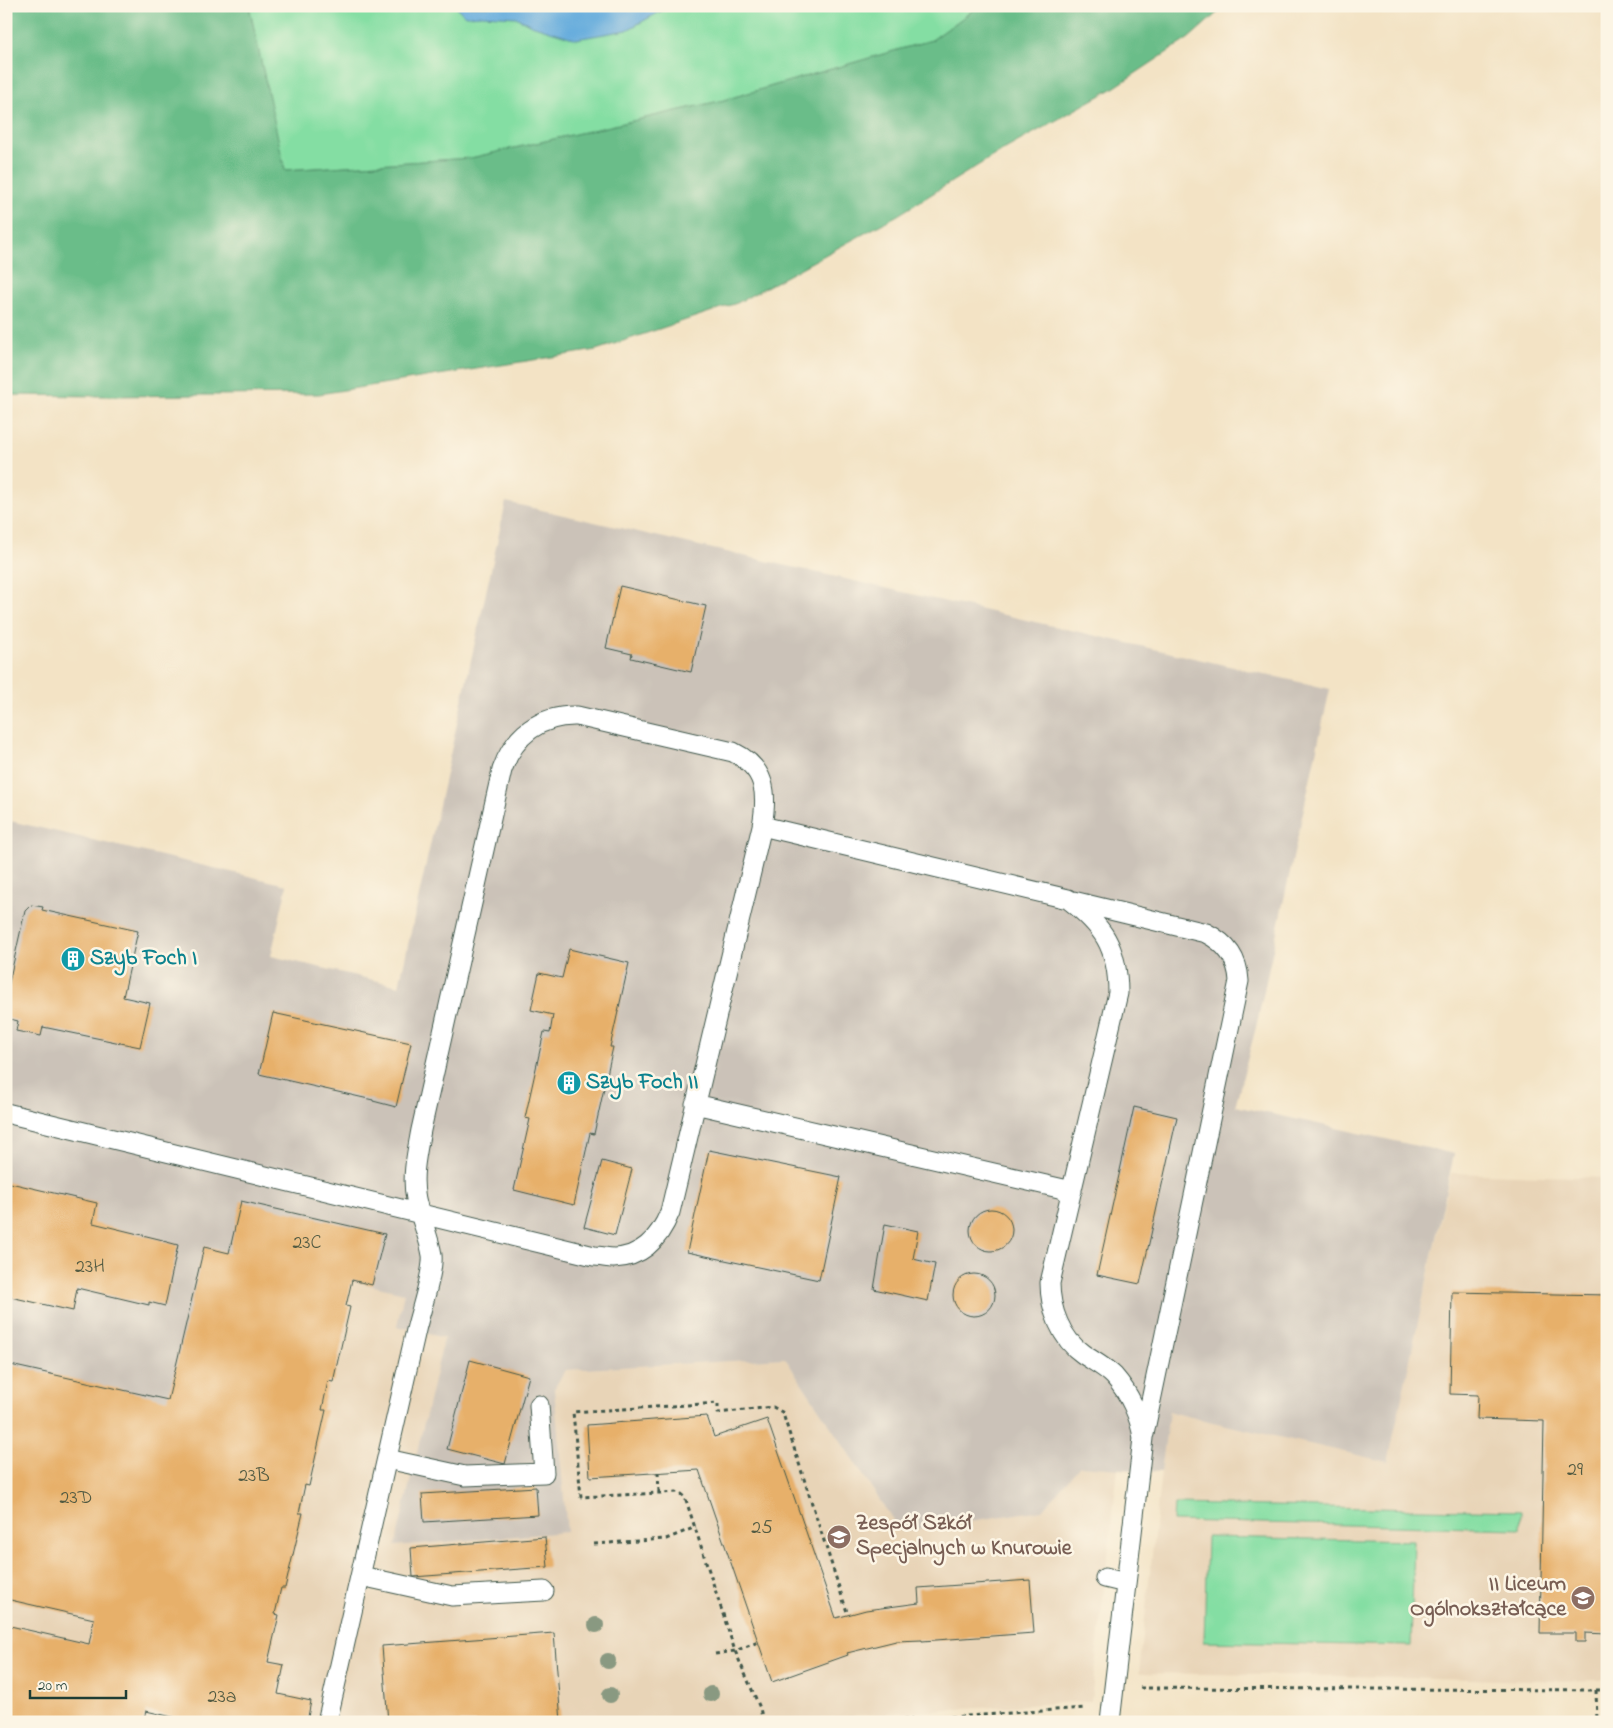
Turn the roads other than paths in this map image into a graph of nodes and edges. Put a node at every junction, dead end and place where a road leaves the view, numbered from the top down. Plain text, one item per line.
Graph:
1 (762, 826) junction
2 (1068, 899) junction
3 (695, 1104) junction
4 (6, 1113) edge
5 (1072, 1192) junction
6 (420, 1213) junction
7 (539, 1405) dead end
8 (1143, 1438) junction
9 (387, 1459) junction
10 (361, 1576) junction
11 (1105, 1578) dead end
12 (1126, 1583) junction
13 (544, 1591) dead end
14 (327, 1722) edge
15 (1110, 1722) edge

1 - 2 lane
1 - 3 lane
1 - 6 lane
2 - 5 lane
2 - 8 lane
3 - 5 lane
3 - 6 lane
4 - 6 lane
5 - 8 lane
6 - 9 lane
7 - 9 lane
8 - 12 lane
9 - 10 lane
10 - 13 lane
10 - 14 lane
11 - 12 lane
12 - 15 lane

